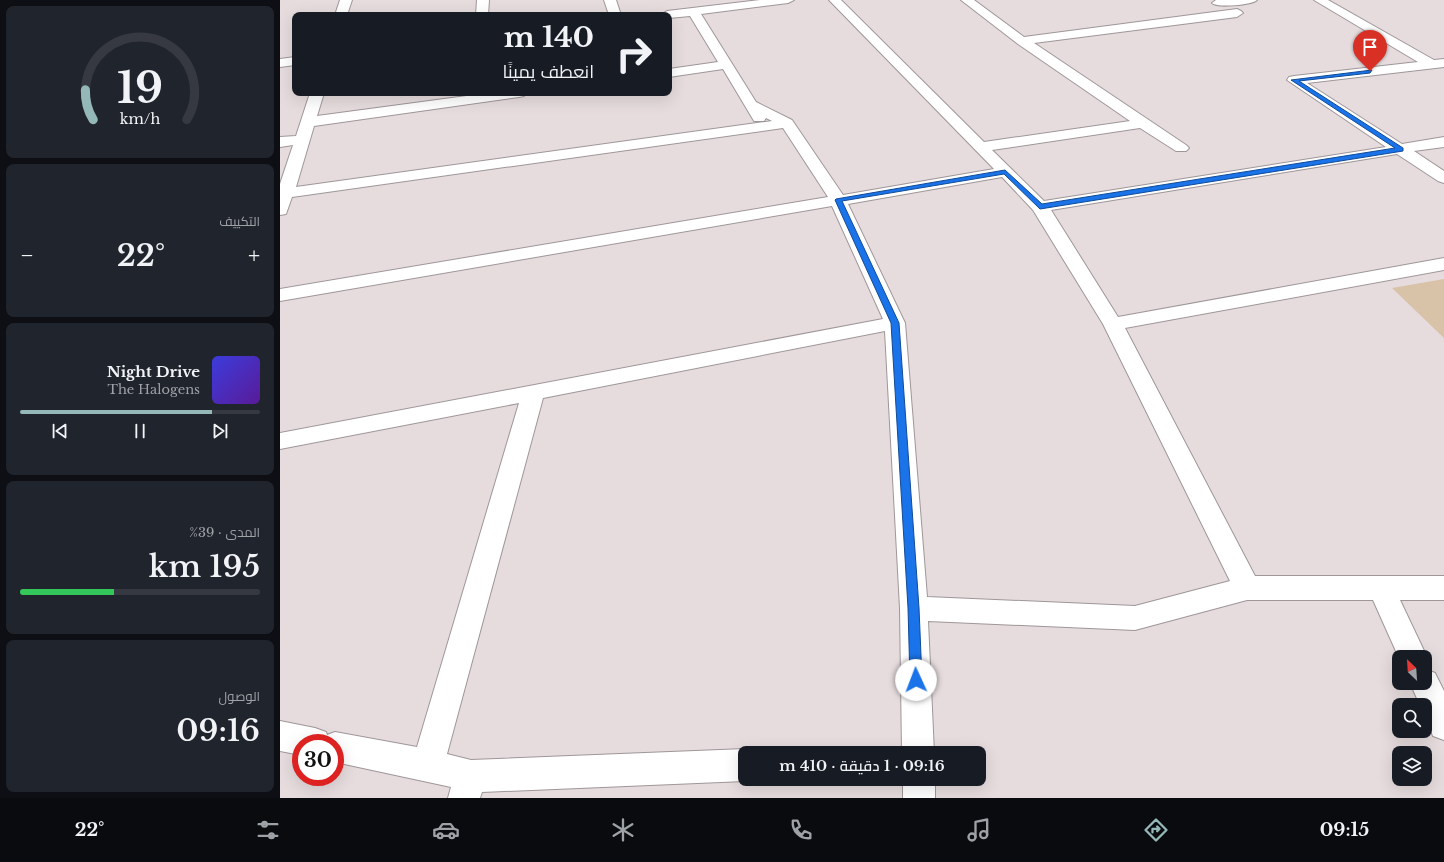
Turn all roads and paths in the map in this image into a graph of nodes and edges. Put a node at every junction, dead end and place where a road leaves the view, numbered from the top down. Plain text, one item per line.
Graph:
1 (346, 0) edge
2 (482, 0) edge
3 (610, 0) edge
4 (788, 0) edge
5 (835, 0) edge
6 (967, 0) edge
7 (1251, 0) edge
8 (1320, 0) edge
9 (1216, 1) edge
10 (749, 2) edge
11 (342, 12) edge
12 (482, 12) edge
13 (614, 12) edge
14 (694, 12) junction
15 (672, 14) edge
16 (1022, 41) junction
17 (292, 61) edge
18 (280, 63) edge
19 (1438, 64) edge
20 (726, 65) junction
21 (672, 72) edge
22 (316, 96) edge
23 (497, 96) edge
24 (752, 105) junction
25 (308, 122) junction
26 (787, 123) junction
27 (1143, 123) junction
28 (764, 126) junction
29 (302, 140) junction
30 (280, 142) edge
31 (1444, 142) edge
32 (981, 147) junction
33 (1181, 148) dead end
34 (1401, 149) junction
35 (1005, 172) junction
36 (1444, 178) edge
37 (286, 192) junction
38 (838, 200) junction
39 (1040, 207) junction
40 (280, 210) edge
41 (1444, 264) edge
42 (280, 295) edge
43 (895, 323) junction
44 (1113, 324) junction
45 (533, 393) junction
46 (280, 441) edge
47 (1247, 588) junction
48 (1381, 588) junction
49 (1444, 588) edge
50 (914, 608) junction
51 (1410, 650) edge
52 (1428, 690) edge
53 (1444, 725) edge
54 (280, 736) edge
55 (292, 738) edge
56 (918, 746) edge
57 (344, 749) edge
58 (428, 765) junction
59 (738, 766) edge
60 (919, 786) edge
61 (468, 787) edge
62 (919, 798) edge

1 - 11 street
2 - 12 street
3 - 13 street
4 - 10 street
5 - 32 street
6 - 16 street
7 - 9 street
8 - 19 street
9 - 16 street
10 - 14 street
14 - 15 street
14 - 20 street
16 - 27 street
17 - 18 street
19 - 34 street
20 - 21 street
20 - 24 street
22 - 25 street
23 - 25 street
24 - 26 street
24 - 28 street
25 - 29 street
26 - 28 street
26 - 38 street
27 - 32 street
27 - 33 street
28 - 37 street
29 - 30 street
29 - 37 street
31 - 34 street
32 - 35 street
34 - 36 street
34 - 39 street
35 - 38 street
35 - 39 street
37 - 40 street
38 - 42 street
38 - 43 street
39 - 44 street
41 - 44 street
43 - 45 street
43 - 50 street
44 - 47 street
45 - 46 street
45 - 58 street
47 - 48 street
47 - 50 street
48 - 49 street
48 - 51 street
50 - 56 street
52 - 53 street
54 - 55 street
57 - 58 street
58 - 61 street
59 - 61 street
60 - 62 street

